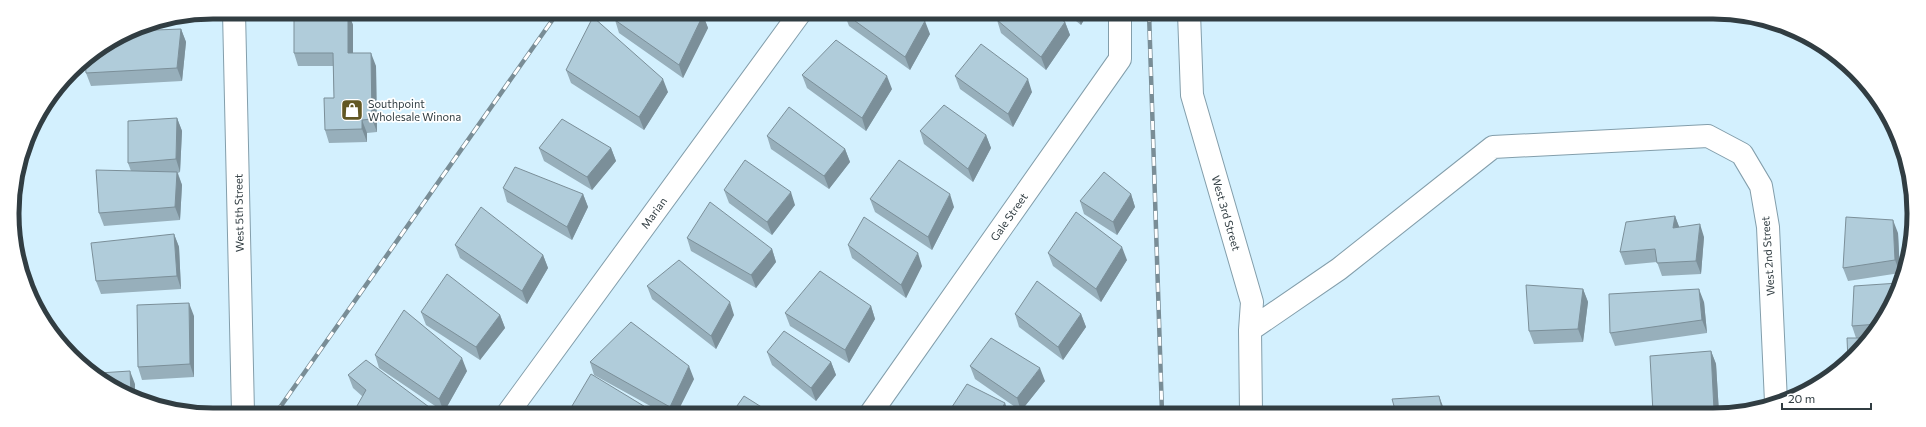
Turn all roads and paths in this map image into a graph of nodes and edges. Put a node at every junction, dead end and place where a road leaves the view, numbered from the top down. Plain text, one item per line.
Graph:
1 (234, 19) edge
2 (796, 19) edge
3 (1120, 19) edge
4 (1189, 19) edge
5 (1250, 330) junction
6 (1776, 398) edge
7 (243, 408) edge
8 (512, 408) edge
9 (876, 408) edge
10 (1251, 408) edge

1 - 7 street, West 5th Street
2 - 8 street, Marian
3 - 9 street, Gale Street
4 - 5 street, West 3rd Street
5 - 6 street, West 2nd Street
5 - 10 street, West 3rd Street

